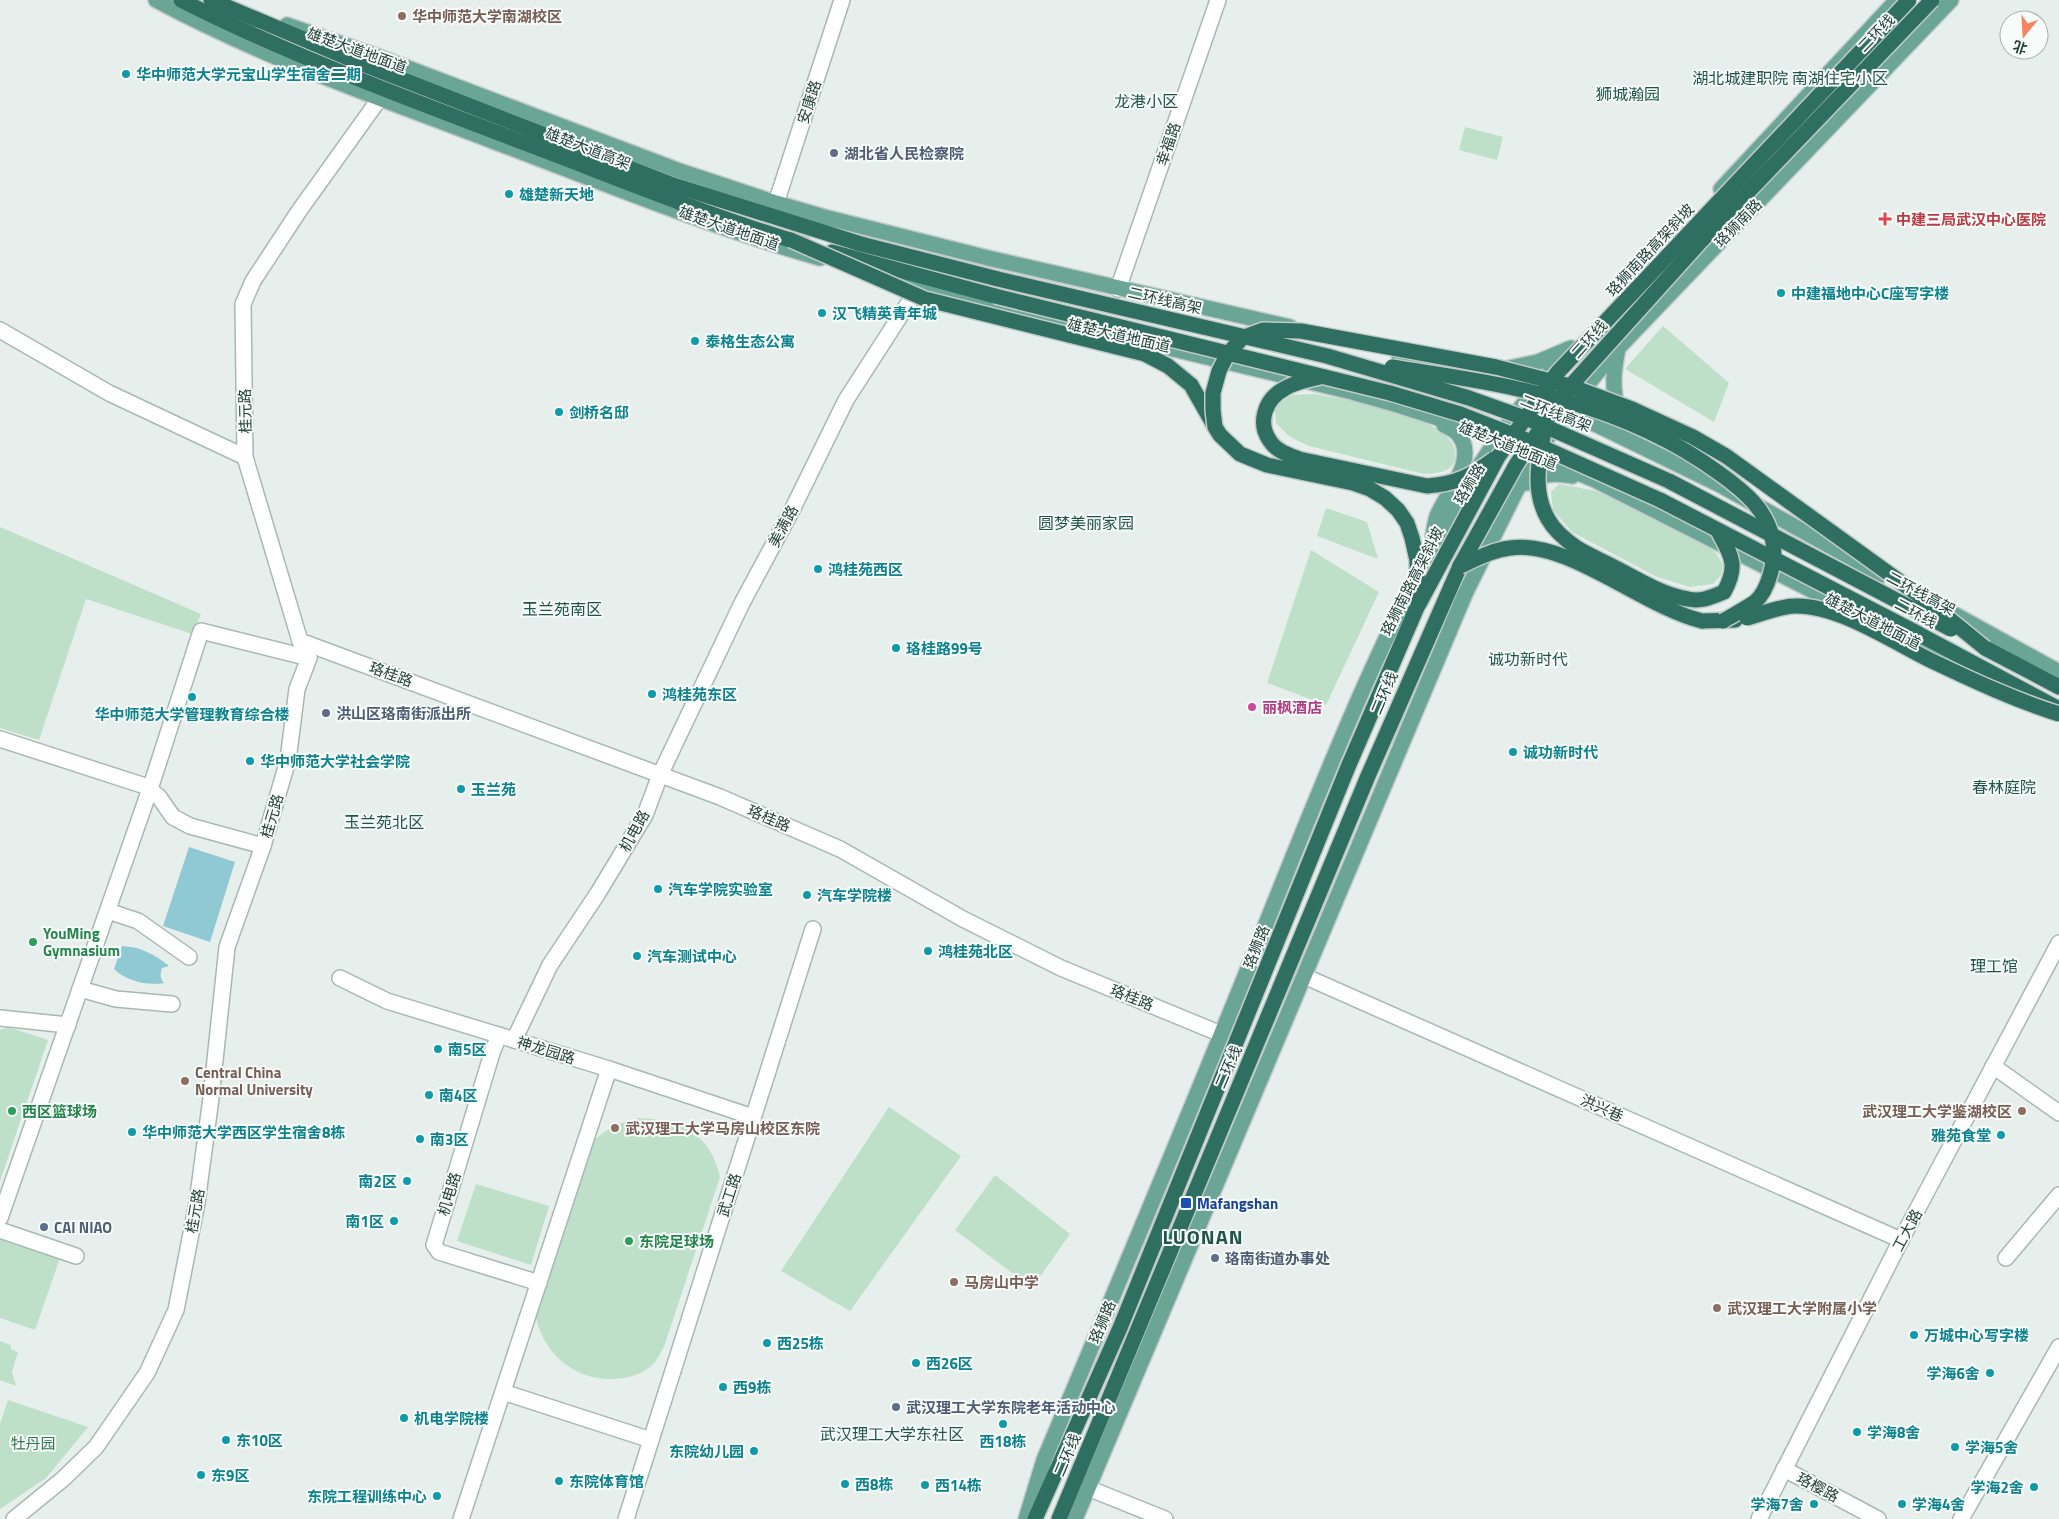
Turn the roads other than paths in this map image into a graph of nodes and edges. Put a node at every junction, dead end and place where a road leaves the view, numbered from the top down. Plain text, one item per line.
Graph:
1 (156, 0) edge
2 (181, 0) edge
3 (842, 0) edge
4 (1218, 0) edge
5 (1897, 0) edge
6 (1909, 0) edge
7 (1932, 0) edge
8 (1951, 0) edge
9 (224, 1) edge
10 (380, 98) junction
11 (776, 204) junction
12 (791, 240) junction
13 (998, 279) joint
14 (922, 287) junction
15 (1118, 289) junction
16 (0, 330) edge
17 (1571, 348) junction
18 (1618, 348) junction
19 (1327, 356) junction
20 (1466, 373) junction
21 (1322, 376) junction
22 (1529, 396) junction
23 (1410, 408) junction
24 (1558, 411) junction
25 (1215, 427) junction
26 (1497, 438) junction
27 (1646, 449) junction
28 (1536, 455) junction
29 (246, 457) junction
30 (1498, 457) junction
31 (1595, 480) junction
32 (1516, 491) junction
33 (1723, 533) junction
34 (1432, 547) junction
35 (1460, 566) junction
36 (1418, 605) junction
37 (1722, 621) junction
38 (300, 641) junction
39 (1985, 648) junction
40 (309, 658) junction
41 (2059, 672) edge
42 (2059, 687) edge
43 (2059, 709) edge
44 (2059, 714) edge
45 (2059, 723) edge
46 (0, 739) edge
47 (1348, 767) joint
48 (660, 775) junction
49 (150, 789) junction
50 (263, 846) junction
51 (108, 911) junction
52 (813, 929) dead end
53 (2058, 946) edge
54 (189, 957) dead end
55 (1304, 976) junction
56 (340, 978) dead end
57 (80, 989) junction
58 (172, 1004) dead end
59 (0, 1018) edge
60 (68, 1025) junction
61 (1221, 1034) junction
62 (506, 1038) junction
63 (1993, 1066) junction
64 (609, 1070) junction
65 (2059, 1113) edge
66 (753, 1117) junction
67 (2059, 1196) edge
68 (0, 1218) edge
69 (0, 1230) edge
70 (1901, 1240) junction
71 (76, 1256) dead end
72 (2006, 1258) dead end
73 (539, 1283) junction
74 (2059, 1347) edge
75 (503, 1392) junction
76 (651, 1440) junction
77 (1784, 1469) junction
78 (1088, 1488) junction
79 (14, 1519) edge
80 (461, 1519) edge
81 (626, 1519) edge
82 (1026, 1519) edge
83 (1035, 1519) edge
84 (1059, 1519) edge
85 (1075, 1519) edge
86 (1165, 1519) edge
87 (1759, 1519) edge
88 (1878, 1519) edge
89 (1961, 1519) edge

1 - 10 main road, 雄楚大道地面道
2 - 12 highway, 雄楚大道高架
3 - 11 street, 安康路
4 - 15 street, 幸福路
5 - 17 main road
6 - 30 highway, 珞狮南路高架斜坡, bridge
7 - 24 highway, 二环线, bridge
8 - 18 main road, 珞狮南路
9 - 11 main road, 雄楚大道地面道
9 - 13 highway, 雄楚大道高架
10 - 14 main road, 雄楚大道地面道
10 - 29 street, 桂元路
11 - 15 main road, 雄楚大道地面道
12 - 21 highway, 雄楚大道高架, bridge
12 - 25 highway, bridge
13 - 19 highway, 二环线高架, bridge
14 - 23 main road, 雄楚大道地面道
14 - 48 street, 美满路
15 - 20 main road, 雄楚大道地面道
16 - 29 street
17 - 20 main road
17 - 22 main road
18 - 24 main road, 珞狮南路
18 - 27 main road
19 - 37 highway, bridge
19 - 39 highway, 二环线高架, bridge
20 - 22 main road, 雄楚大道地面道
21 - 30 highway, bridge
21 - 33 highway, 二环线, bridge
22 - 24 main road
22 - 26 main road, 珞狮路
23 - 26 main road, 雄楚大道地面道
23 - 34 main road
24 - 27 main road
24 - 28 main road, 珞狮南路
24 - 33 highway, bridge
24 - 35 highway, 二环线, bridge
25 - 36 highway, bridge
25 - 39 highway, bridge
26 - 28 main road, 雄楚大道地面道
26 - 34 main road, 珞狮路
27 - 41 main road
28 - 31 main road, 雄楚大道地面道
28 - 32 main road
29 - 38 street, 桂元路
30 - 36 highway, 珞狮南路高架斜坡, bridge
31 - 32 main road
31 - 45 main road, 雄楚大道地面道
32 - 55 main road
33 - 43 highway, 二环线, bridge
34 - 61 main road, 珞狮路
35 - 37 highway, bridge
35 - 84 highway, 二环线
36 - 47 highway, 珞狮南路高架斜坡
37 - 44 highway, bridge
38 - 40 street, 桂元路
38 - 48 street, 珞桂路
39 - 42 highway, 二环线高架
40 - 49 street
40 - 50 street, 桂元路
46 - 49 street
47 - 83 highway, 二环线
48 - 61 street, 珞桂路
48 - 62 street, 机电路
49 - 50 street
49 - 51 street
50 - 79 street, 桂元路
51 - 54 street
51 - 57 street
52 - 66 street, 武工路
53 - 63 street, 工大路
55 - 70 street, 洪兴巷
55 - 78 main road
56 - 62 street, 神龙园路
57 - 58 street
57 - 60 street
59 - 60 street
60 - 68 street
61 - 82 main road, 珞狮路
62 - 64 street, 神龙园路
62 - 73 street, 机电路
63 - 65 street
63 - 70 street, 工大路
64 - 66 street, 神龙园路
64 - 73 street
66 - 76 street, 武工路
67 - 72 street
69 - 71 street
70 - 77 street, 工大路
73 - 75 street
74 - 89 street
75 - 76 street
75 - 80 street
76 - 81 street, 武工路
77 - 87 street, 工大路
77 - 88 street, 珞樱路
78 - 85 main road
78 - 86 street

